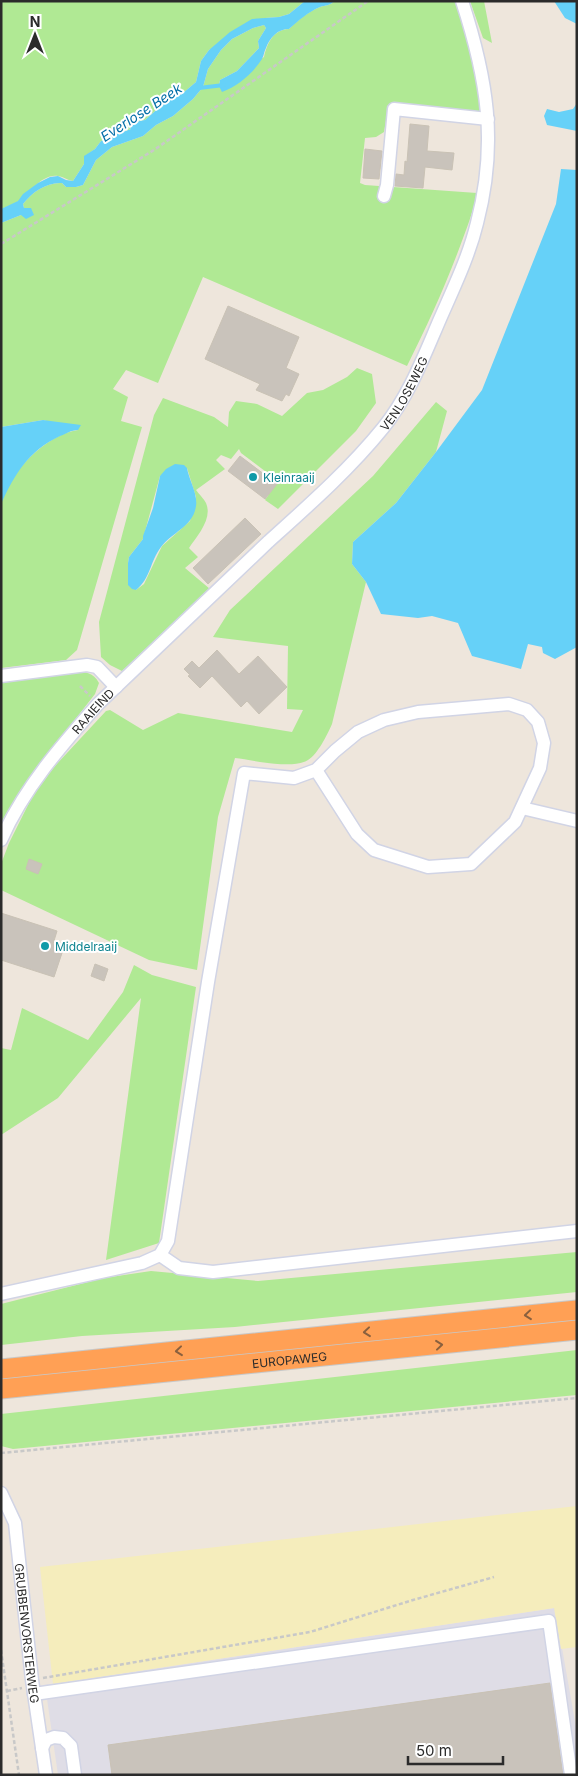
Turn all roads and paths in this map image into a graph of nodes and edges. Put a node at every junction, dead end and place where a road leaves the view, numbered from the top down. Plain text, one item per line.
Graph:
1 (368, 1) edge
2 (462, 1) edge
3 (488, 119) junction
4 (384, 196) dead end
5 (1, 244) edge
6 (1, 676) edge
7 (116, 686) junction
8 (316, 770) junction
9 (522, 808) junction
10 (577, 821) edge
11 (1, 840) edge
12 (577, 1232) edge
13 (160, 1255) junction
14 (1, 1294) edge
15 (577, 1310) edge
16 (577, 1330) edge
17 (4, 1369) edge
18 (7, 1394) edge
19 (577, 1398) edge
20 (1, 1453) edge
21 (1, 1493) edge
22 (494, 1577) dead end
23 (1, 1650) edge
24 (45, 1678) dead end
25 (34, 1694) junction
26 (42, 1748) junction
27 (19, 1775) edge
28 (46, 1775) edge
29 (75, 1775) edge
30 (571, 1775) edge

1 - 5 path
2 - 3 street, VENLOSEWEG
3 - 4 street
3 - 7 street, VENLOSEWEG
6 - 7 street, RAAIEIND
7 - 11 street, RAAIEIND
8 - 9 street
8 - 9 street
8 - 13 street
9 - 10 street
12 - 13 street
13 - 14 street
15 -> 17 highway, EUROPAWEG
18 -> 16 highway, EUROPAWEG
19 - 20 path
21 - 25 street, GRUBBENVORSTERWEG
22 - 24 path
23 - 27 path
25 - 26 street, GRUBBENVORSTERWEG
25 - 30 street
26 - 28 street, GRUBBENVORSTERWEG
26 - 29 street

